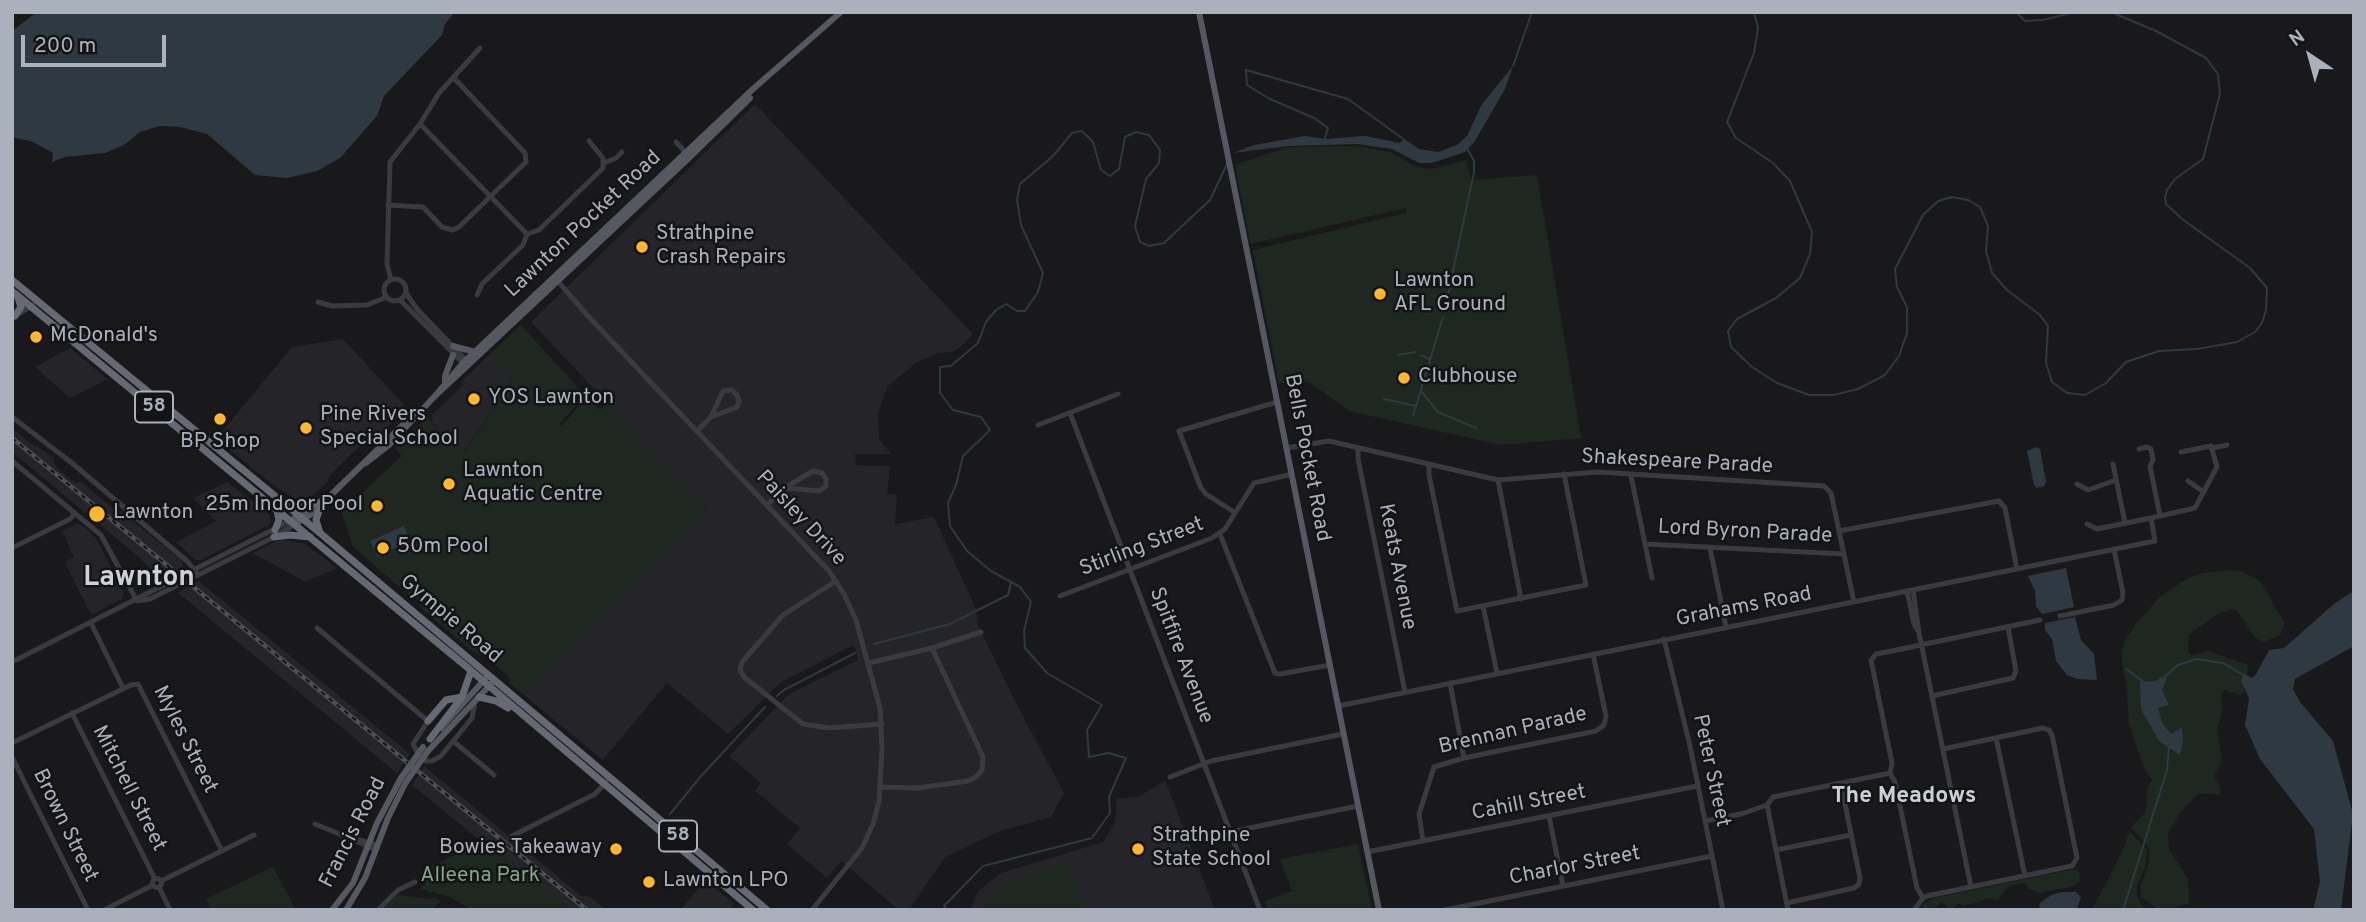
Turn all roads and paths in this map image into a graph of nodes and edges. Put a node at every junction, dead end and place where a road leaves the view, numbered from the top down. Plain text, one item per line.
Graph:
1 (841, 12) edge
2 (1199, 12) edge
3 (480, 48) dead end
4 (453, 77) junction
5 (420, 124) junction
6 (589, 141) dead end
7 (676, 142) dead end
8 (622, 152) dead end
9 (688, 155) junction
10 (604, 163) junction
11 (490, 197) junction
12 (388, 205) junction
13 (527, 234) junction
14 (556, 279) junction
15 (12, 280) edge
16 (391, 280) junction
17 (15, 293) edge
18 (406, 293) junction
19 (477, 295) dead end
20 (387, 297) junction
21 (400, 300) junction
22 (318, 302) dead end
23 (34, 303) junction
24 (14, 317) edge
25 (453, 346) junction
26 (475, 352) junction
27 (453, 355) junction
28 (466, 364) junction
29 (445, 381) junction
30 (1118, 394) dead end
31 (435, 396) junction
32 (1277, 402) junction
33 (1070, 412) junction
34 (12, 417) edge
35 (711, 417) junction
36 (1038, 425) dead end
37 (697, 430) junction
38 (2227, 445) dead end
39 (2160, 447) dead end
40 (1286, 448) junction
41 (1358, 448) junction
42 (2213, 448) junction
43 (2139, 449) dead end
44 (2151, 449) junction
45 (2181, 452) dead end
46 (12, 461) edge
47 (1429, 464) junction
48 (2112, 464) dead end
49 (1292, 474) junction
50 (1564, 474) junction
51 (1631, 476) junction
52 (1498, 480) junction
53 (2116, 480) junction
54 (2188, 481) dead end
55 (2077, 484) dead end
56 (786, 488) junction
57 (2204, 492) junction
58 (278, 505) junction
59 (318, 505) junction
60 (768, 505) junction
61 (1234, 512) junction
62 (75, 513) junction
63 (2160, 516) junction
64 (300, 518) junction
65 (2151, 518) junction
66 (293, 522) junction
67 (2125, 523) junction
68 (2087, 524) dead end
69 (1839, 531) junction
70 (274, 533) junction
71 (320, 533) junction
72 (1220, 534) junction
73 (311, 537) junction
74 (1645, 544) junction
75 (12, 548) edge
76 (1710, 548) junction
77 (2115, 549) junction
78 (1844, 554) junction
79 (2017, 569) junction
80 (1130, 570) junction
81 (196, 572) junction
82 (1652, 578) dead end
83 (836, 581) junction
84 (1910, 590) junction
85 (1060, 597) dead end
86 (1521, 598) junction
87 (136, 601) junction
88 (1854, 602) junction
89 (1483, 606) junction
90 (2060, 616) dead end
91 (2040, 620) dead end
92 (91, 623) junction
93 (1726, 627) junction
94 (2008, 627) junction
95 (317, 628) dead end
96 (981, 632) dead end
97 (1664, 639) junction
98 (1922, 645) junction
99 (932, 648) junction
100 (1593, 654) junction
101 (12, 662) edge
102 (869, 663) junction
103 (1329, 665) junction
104 (471, 671) junction
105 (1497, 673) junction
106 (489, 681) junction
107 (1450, 683) junction
108 (123, 688) junction
109 (1405, 692) junction
110 (1932, 696) junction
111 (462, 697) junction
112 (477, 700) junction
113 (1338, 706) junction
114 (518, 712) junction
115 (72, 713) junction
116 (428, 721) junction
117 (882, 724) junction
118 (1343, 734) junction
119 (1996, 738) junction
120 (430, 739) junction
121 (453, 741) junction
122 (12, 743) edge
123 (426, 749) junction
124 (1943, 749) junction
125 (12, 757) edge
126 (1464, 758) junction
127 (1204, 763) junction
128 (1890, 772) junction
129 (494, 775) dead end
130 (1170, 777) dead end
131 (404, 780) junction
132 (607, 782) junction
133 (1841, 783) junction
134 (1697, 786) junction
135 (880, 787) junction
136 (1767, 805) junction
137 (1358, 806) junction
138 (1549, 816) junction
139 (1705, 821) junction
140 (315, 824) dead end
141 (1230, 832) junction
142 (254, 835) dead end
143 (512, 835) dead end
144 (1851, 835) junction
145 (1423, 841) junction
146 (369, 845) junction
147 (377, 848) junction
148 (1776, 850) junction
149 (222, 851) junction
150 (1367, 852) junction
151 (1712, 856) junction
152 (2025, 876) junction
153 (157, 883) junction
154 (415, 883) dead end
155 (1563, 886) junction
156 (1971, 887) junction
157 (1923, 898) junction
158 (1495, 900) junction
159 (1787, 902) junction
160 (88, 910) edge
161 (104, 910) edge
162 (170, 910) edge
163 (332, 910) edge
164 (346, 910) edge
165 (378, 910) edge
166 (753, 910) edge
167 (767, 910) edge
168 (812, 910) edge
169 (1260, 910) edge
170 (1379, 910) edge
171 (1445, 910) edge
172 (1497, 910) edge
173 (1723, 910) edge
174 (1788, 910) edge
175 (1914, 910) edge

1 - 9 main road, Lawnton Pocket Road
2 - 32 main road, Bells Pocket Road
3 - 4 street
4 - 5 street
4 - 11 street
5 - 11 street
5 - 12 street
6 - 10 street
7 - 9 street
8 - 10 street
9 - 14 main road, Lawnton Pocket Road
10 - 13 street
11 - 12 street
11 - 13 street
12 - 16 street
13 - 19 street
14 - 26 main road, Lawnton Pocket Road
14 - 28 main road, Lawnton Pocket Road
14 - 37 street, Paisley Drive
15 - 23 highway, Gympie Road / 58
16 - 18 street
16 - 20 street
17 - 23 highway, Gympie Road / 58
17 - 24 highway
18 - 21 street
18 - 25 street
20 - 21 street
20 - 22 street
21 - 27 street
23 - 24 street
23 - 58 highway, Gympie Road / 58
25 - 26 main road
25 - 28 street
26 - 28 main road, Lawnton Pocket Road
27 - 28 street
27 - 29 main road
28 - 29 main road, Lawnton Pocket Road
28 - 31 main road, Lawnton Pocket Road
29 - 31 main road, Lawnton Pocket Road
30 - 33 street
31 - 59 main road, Lawnton Pocket Road
32 - 40 main road, Bells Pocket Road
32 - 61 street
33 - 36 street
33 - 80 street, Spitfire Avenue
34 - 81 street
35 - 35 street
35 - 37 street
37 - 60 street, Paisley Drive
38 - 42 street
39 - 44 street
40 - 41 street, Shakespeare Parade
40 - 49 main road, Bells Pocket Road
41 - 47 street, Shakespeare Parade
41 - 109 street, Keats Avenue
42 - 45 street
42 - 57 street
43 - 44 street
44 - 63 street
46 - 62 street
47 - 52 street, Shakespeare Parade
47 - 89 street
48 - 53 street
49 - 61 street, Stirling Street
49 - 103 main road, Bells Pocket Road
50 - 51 street, Shakespeare Parade
50 - 52 street, Shakespeare Parade
50 - 86 street
51 - 69 street, Shakespeare Parade
51 - 74 street
52 - 86 street
53 - 55 street
53 - 67 street
54 - 57 street
56 - 56 street
56 - 60 street
57 - 63 street
58 - 59 highway
58 - 64 highway, Gympie Road / 58
58 - 66 highway, Gympie Road / 58
58 - 70 highway
59 - 64 main road, Lawnton Pocket Road
59 - 71 highway
60 - 83 street, Paisley Drive
61 - 72 street, Stirling Street
62 - 75 street
62 - 87 street
63 - 65 street
64 - 66 main road, Lawnton Pocket Road
64 - 71 highway, Gympie Road / 58
65 - 67 street
65 - 77 street, Grahams Road
66 - 70 street
66 - 73 highway, Gympie Road / 58
67 - 68 street
69 - 78 street, Shakespeare Parade
69 - 79 street
70 - 73 highway
70 - 81 street
71 - 106 highway, Gympie Road / 58
72 - 80 street, Stirling Street
72 - 103 street
73 - 104 highway, Gympie Road / 58
74 - 76 street, Lord Byron Parade
74 - 82 street
76 - 78 street, Lord Byron Parade
76 - 93 street
77 - 79 street, Grahams Road
77 - 90 street
78 - 88 street, Shakespeare Parade
79 - 84 street, Grahams Road
80 - 85 street, Stirling Street
80 - 127 street, Spitfire Avenue
81 - 87 street
83 - 102 street, Paisley Drive
83 - 117 street
84 - 88 street, Grahams Road
84 - 98 street
86 - 89 street
87 - 92 street
88 - 93 street, Grahams Road
89 - 105 street
91 - 94 street
92 - 101 street
92 - 108 street, Myles Street
93 - 97 street, Grahams Road
94 - 98 street
94 - 110 street
95 - 116 street
96 - 99 street
97 - 100 street, Grahams Road
97 - 134 street, Peter Street
98 - 110 street
98 - 128 street
99 - 102 street
99 - 135 street
100 - 105 street, Grahams Road
100 - 126 street, Brennan Parade
102 - 117 street, Paisley Drive
103 - 113 main road, Bells Pocket Road
104 - 106 highway, Gympie Road / 58
104 - 111 highway
105 - 107 street, Grahams Road
106 - 112 main road, Francis Road
106 - 114 highway, Gympie Road / 58
106 - 120 main road, Francis Road
106 - 132 highway, Gympie Road / 58
107 - 109 street, Grahams Road
107 - 126 street
108 - 115 street
108 - 149 street, Myles Street
109 - 113 street, Grahams Road
110 - 124 street
111 - 116 highway
111 - 120 highway
112 - 114 highway
112 - 121 street
112 - 123 main road, Francis Road
113 - 118 main road, Bells Pocket Road
114 - 132 highway, Gympie Road / 58
115 - 122 street
115 - 153 street, Mitchell Street
116 - 121 street
117 - 135 street, Paisley Drive
118 - 127 street
118 - 137 main road, Bells Pocket Road
119 - 124 street
119 - 152 street
119 - 152 street
120 - 123 main road, Francis Road
121 - 129 street
123 - 131 main road, Francis Road, bridge
124 - 156 street
125 - 160 street, Brown Street
126 - 145 street, Brennan Parade
127 - 130 street
127 - 141 street, Spitfire Avenue
128 - 133 street
128 - 157 street
131 - 146 main road, Francis Road
131 - 147 main road, Francis Road
132 - 143 street
132 - 166 highway, Gympie Road / 58
132 - 167 highway, Gympie Road / 58
133 - 136 street
133 - 144 street
134 - 138 street, Cahill Street
134 - 139 street, Peter Street
135 - 168 street, Paisley Drive
136 - 139 street
136 - 148 street
137 - 141 street
137 - 150 main road, Bells Pocket Road
138 - 145 street, Cahill Street
138 - 155 street
139 - 151 street, Peter Street
140 - 146 street
141 - 169 street, Spitfire Avenue
142 - 149 street
144 - 148 street
144 - 159 street
145 - 150 street, Cahill Street
146 - 147 street
146 - 163 main road, Francis Road
147 - 164 main road, Francis Road
148 - 159 street
149 - 153 street
150 - 170 main road, Bells Pocket Road
151 - 155 street, Charlor Street
151 - 173 street, Peter Street
152 - 156 street
153 - 161 street
153 - 162 street, Mitchell Street
154 - 165 street
155 - 158 street, Charlor Street
156 - 157 street
157 - 175 street
158 - 171 street, Charlor Street
158 - 172 street
159 - 174 street

